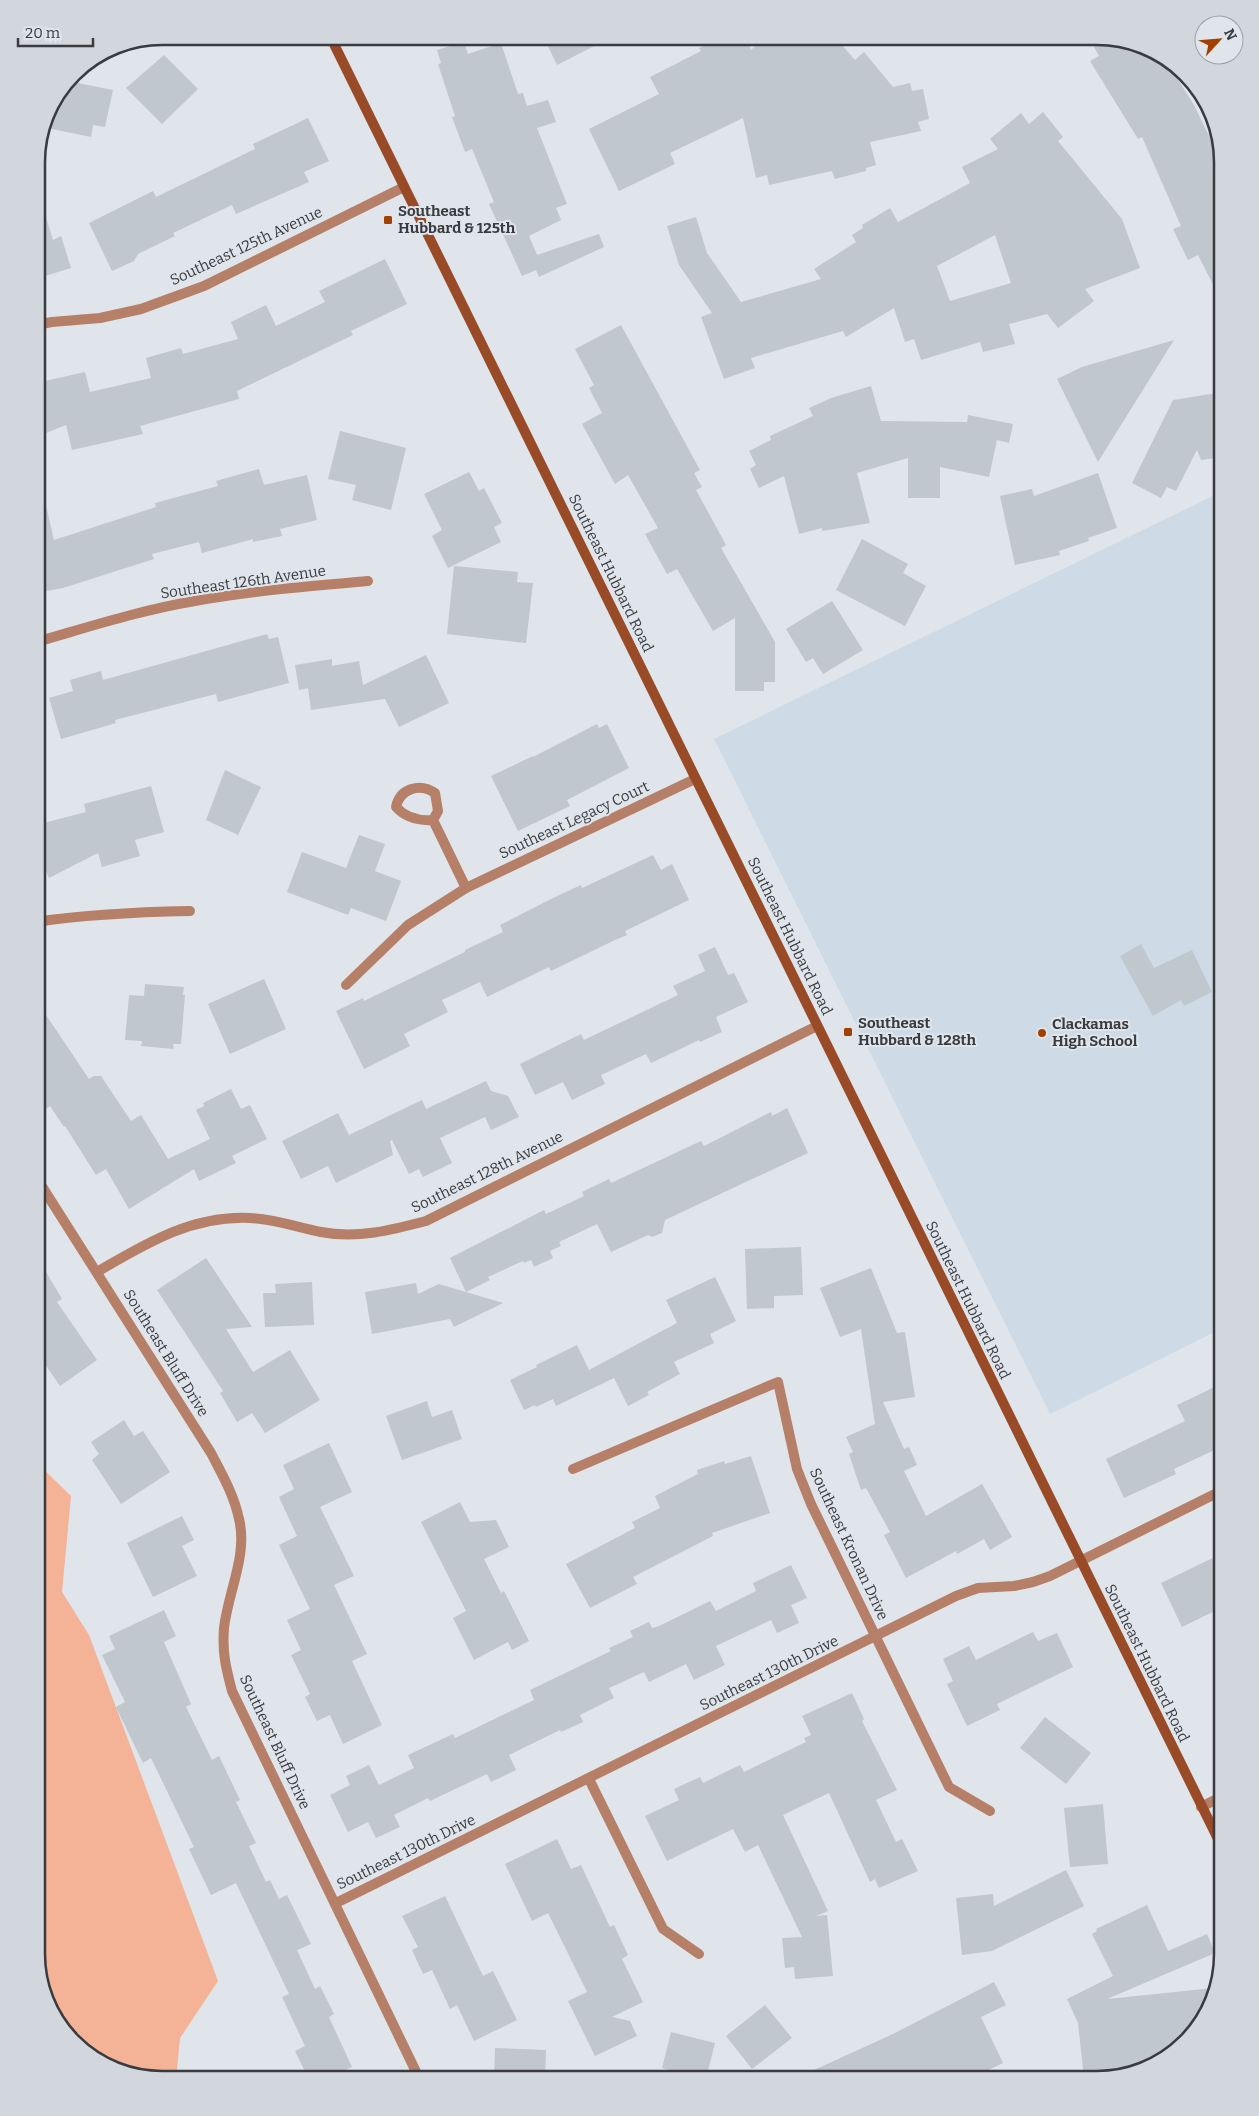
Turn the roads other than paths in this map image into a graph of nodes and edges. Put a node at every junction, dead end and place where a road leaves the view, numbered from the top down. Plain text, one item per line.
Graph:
1 (334, 45) edge
2 (404, 186) junction
3 (45, 323) edge
4 (368, 581) dead end
5 (45, 639) edge
6 (695, 779) junction
7 (433, 820) dead end
8 (466, 888) junction
9 (190, 911) dead end
10 (45, 920) edge
11 (346, 985) dead end
12 (817, 1026) junction
13 (45, 1191) edge
14 (97, 1272) junction
15 (573, 1469) dead end
16 (1214, 1495) edge
17 (1080, 1562) junction
18 (876, 1636) junction
19 (589, 1779) junction
20 (1214, 1800) edge
21 (1201, 1807) junction
22 (990, 1811) dead end
23 (1214, 1832) edge
24 (336, 1903) junction
25 (699, 1954) dead end
26 (416, 2071) edge

1 - 2 main road, Southeast Hubbard Road
2 - 3 street, Southeast 125th Avenue
2 - 6 main road, Southeast Hubbard Road
4 - 5 street, Southeast 126th Avenue
6 - 8 street, Southeast Legacy Court
6 - 12 main road, Southeast Hubbard Road
7 - 8 street
8 - 11 street, Southeast Legacy Court
9 - 10 street
12 - 14 street, Southeast 128th Avenue
12 - 17 main road, Southeast Hubbard Road
13 - 14 street, Southeast Bluff Drive
14 - 24 street, Southeast Bluff Drive
15 - 18 street, Southeast Kronan Drive
16 - 17 street, Southeast 130th Drive
17 - 18 street, Southeast 130th Drive
17 - 21 main road, Southeast Hubbard Road
18 - 19 street, Southeast 130th Drive
18 - 22 street, Southeast Kronan Drive
19 - 24 street, Southeast 130th Drive
19 - 25 street
20 - 21 street
21 - 23 main road, Southeast Hubbard Road
24 - 26 street, Southeast Bluff Drive

